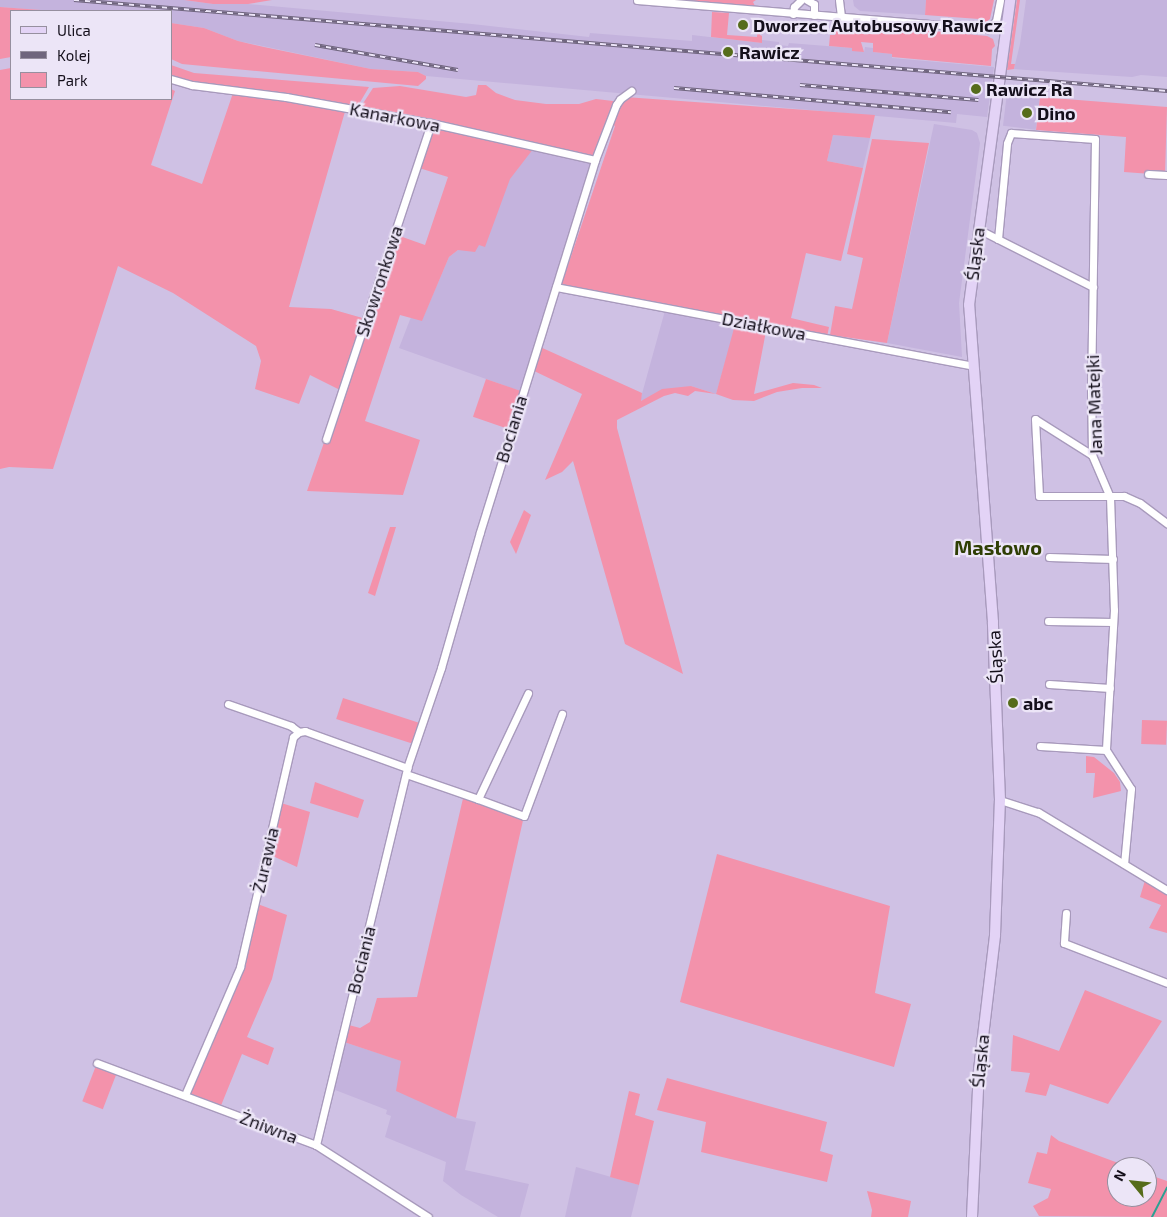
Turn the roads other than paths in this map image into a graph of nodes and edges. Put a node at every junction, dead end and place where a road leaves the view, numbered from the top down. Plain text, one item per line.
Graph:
1 (637, 0) edge
2 (801, 0) edge
3 (807, 0) edge
4 (839, 0) edge
5 (1000, 0) edge
6 (1010, 0) edge
7 (660, 1) edge
8 (793, 14) junction
9 (814, 15) junction
10 (841, 17) junction
11 (172, 79) edge
12 (631, 91) dead end
13 (431, 123) junction
14 (1011, 133) joint
15 (595, 160) junction
16 (1148, 174) dead end
17 (1167, 175) edge
18 (978, 229) junction
19 (998, 239) junction
20 (556, 287) junction
21 (1093, 287) junction
22 (973, 366) junction
23 (326, 439) dead end
24 (1092, 455) junction
25 (1110, 497) junction
26 (1167, 523) edge
27 (1049, 557) dead end
28 (1113, 559) junction
29 (1048, 621) dead end
30 (1113, 622) junction
31 (1049, 684) dead end
32 (1110, 688) junction
33 (528, 693) dead end
34 (228, 704) dead end
35 (562, 714) dead end
36 (299, 732) junction
37 (1040, 746) dead end
38 (1106, 750) junction
39 (406, 771) junction
40 (478, 799) junction
41 (1000, 800) junction
42 (1124, 864) junction
43 (1167, 890) edge
44 (1066, 913) dead end
45 (1167, 983) edge
46 (97, 1063) dead end
47 (185, 1096) junction
48 (316, 1145) junction
49 (428, 1217) edge
50 (972, 1217) edge

1 - 7 street
2 - 8 street
3 - 9 street
4 - 10 street
5 - 10 street
6 - 18 street, Śląska
7 - 8 street
8 - 9 street
9 - 10 street
11 - 13 street, Kanarkowa
12 - 15 street, Bociania
13 - 15 street, Kanarkowa
13 - 23 street, Skowronkowa
14 - 19 street, Śląska
14 - 21 street, Jana Matejki
15 - 20 street, Bociania
16 - 17 street
18 - 19 street
18 - 22 street, Śląska
19 - 21 street
20 - 22 street, Działkowa
20 - 39 street, Bociania
21 - 24 street, Jana Matejki
22 - 41 street, Śląska
24 - 25 street, Jana Matejki
24 - 25 street
25 - 26 street
25 - 28 street, Jana Matejki
27 - 28 street
28 - 30 street, Jana Matejki
29 - 30 street
30 - 32 street, Jana Matejki
31 - 32 street
32 - 38 street, Jana Matejki
33 - 40 street
34 - 36 street
35 - 40 street
36 - 39 street
36 - 47 street, Żurawia
37 - 38 street
38 - 42 street
39 - 40 street
39 - 48 street, Bociania
41 - 42 street
41 - 50 street, Śląska
42 - 43 street
44 - 45 street
46 - 47 street, Żniwna
47 - 48 street, Żniwna
48 - 49 street, Żniwna

